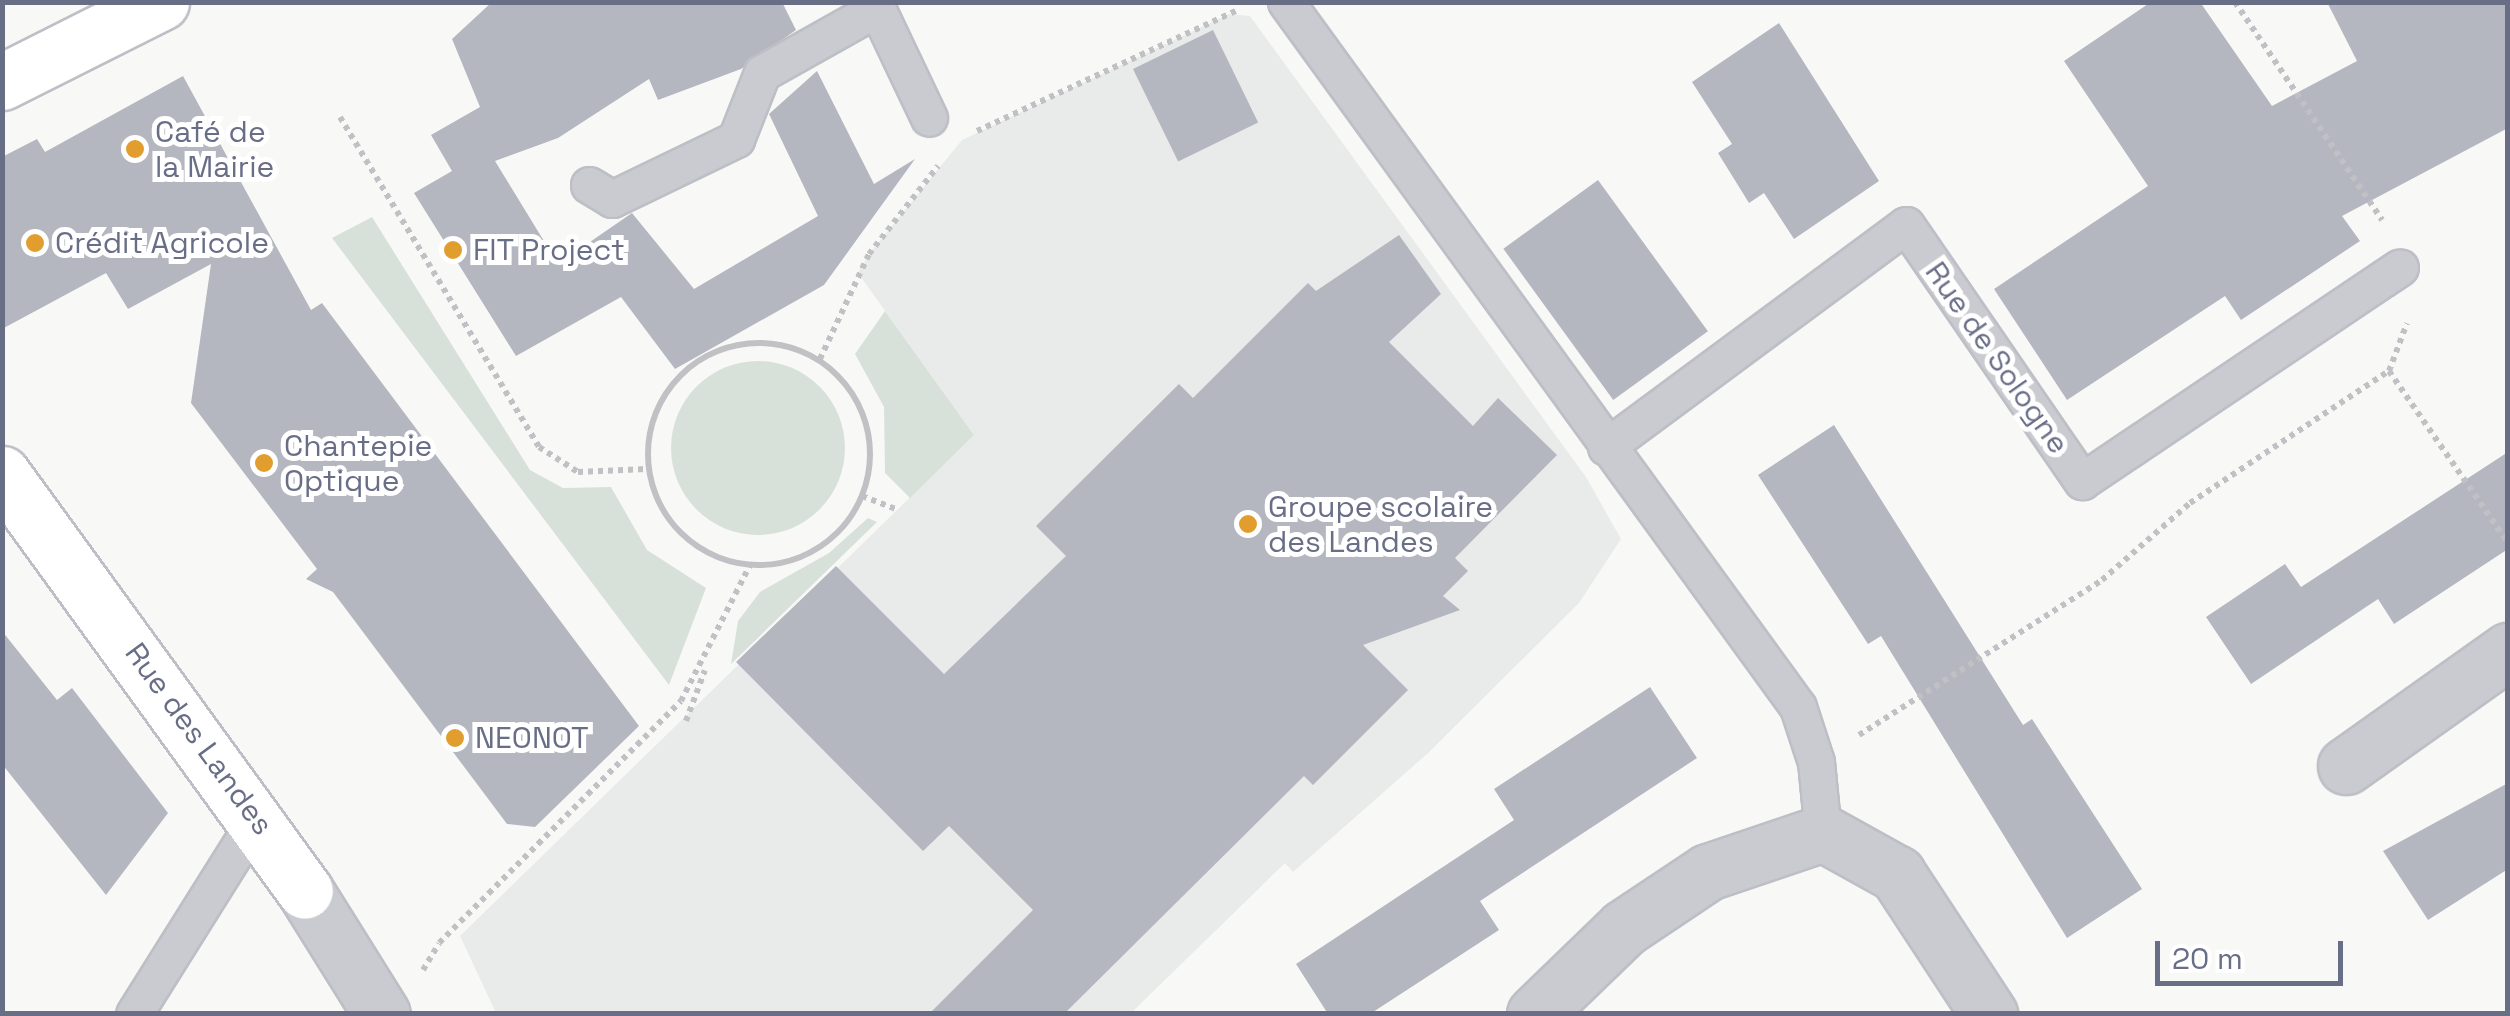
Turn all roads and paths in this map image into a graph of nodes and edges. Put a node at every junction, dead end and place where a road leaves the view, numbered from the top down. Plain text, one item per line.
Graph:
1 (161, 2) edge
2 (1255, 2) edge
3 (1286, 2) edge
4 (2234, 2) edge
5 (875, 6) edge
6 (2, 82) edge
7 (340, 117) dead end
8 (929, 118) dead end
9 (962, 140) dead end
10 (949, 152) dead end
11 (589, 184) dead end
12 (2400, 267) junction
13 (820, 360) junction
14 (2389, 371) junction
15 (1606, 447) junction
16 (647, 469) junction
17 (2, 474) edge
18 (862, 496) junction
19 (898, 510) dead end
20 (2508, 543) edge
21 (750, 565) junction
22 (732, 599) junction
23 (2508, 652) edge
24 (686, 721) dead end
25 (1816, 762) junction
26 (2346, 766) dead end
27 (258, 816) junction
28 (1823, 833) junction
29 (400, 996) edge
30 (134, 1014) edge
31 (1535, 1014) edge
32 (1989, 1014) edge

1 - 6 street
2 - 9 path
3 - 15 lane
4 - 12 path
5 - 8 lane
5 - 11 lane
7 - 16 path
10 - 13 path
12 - 14 path
12 - 15 lane, Rue de Sologne
13 - 16 path
13 - 18 path
14 - 20 path
14 - 25 path
15 - 25 lane
16 - 21 path
17 - 27 street, Rue des Landes
18 - 19 path
18 - 21 path
21 - 22 path
22 - 24 path
22 - 29 path
23 - 26 street
25 - 28 lane
27 - 29 street, Rue des Landes
27 - 30 lane
28 - 31 street
28 - 32 street

